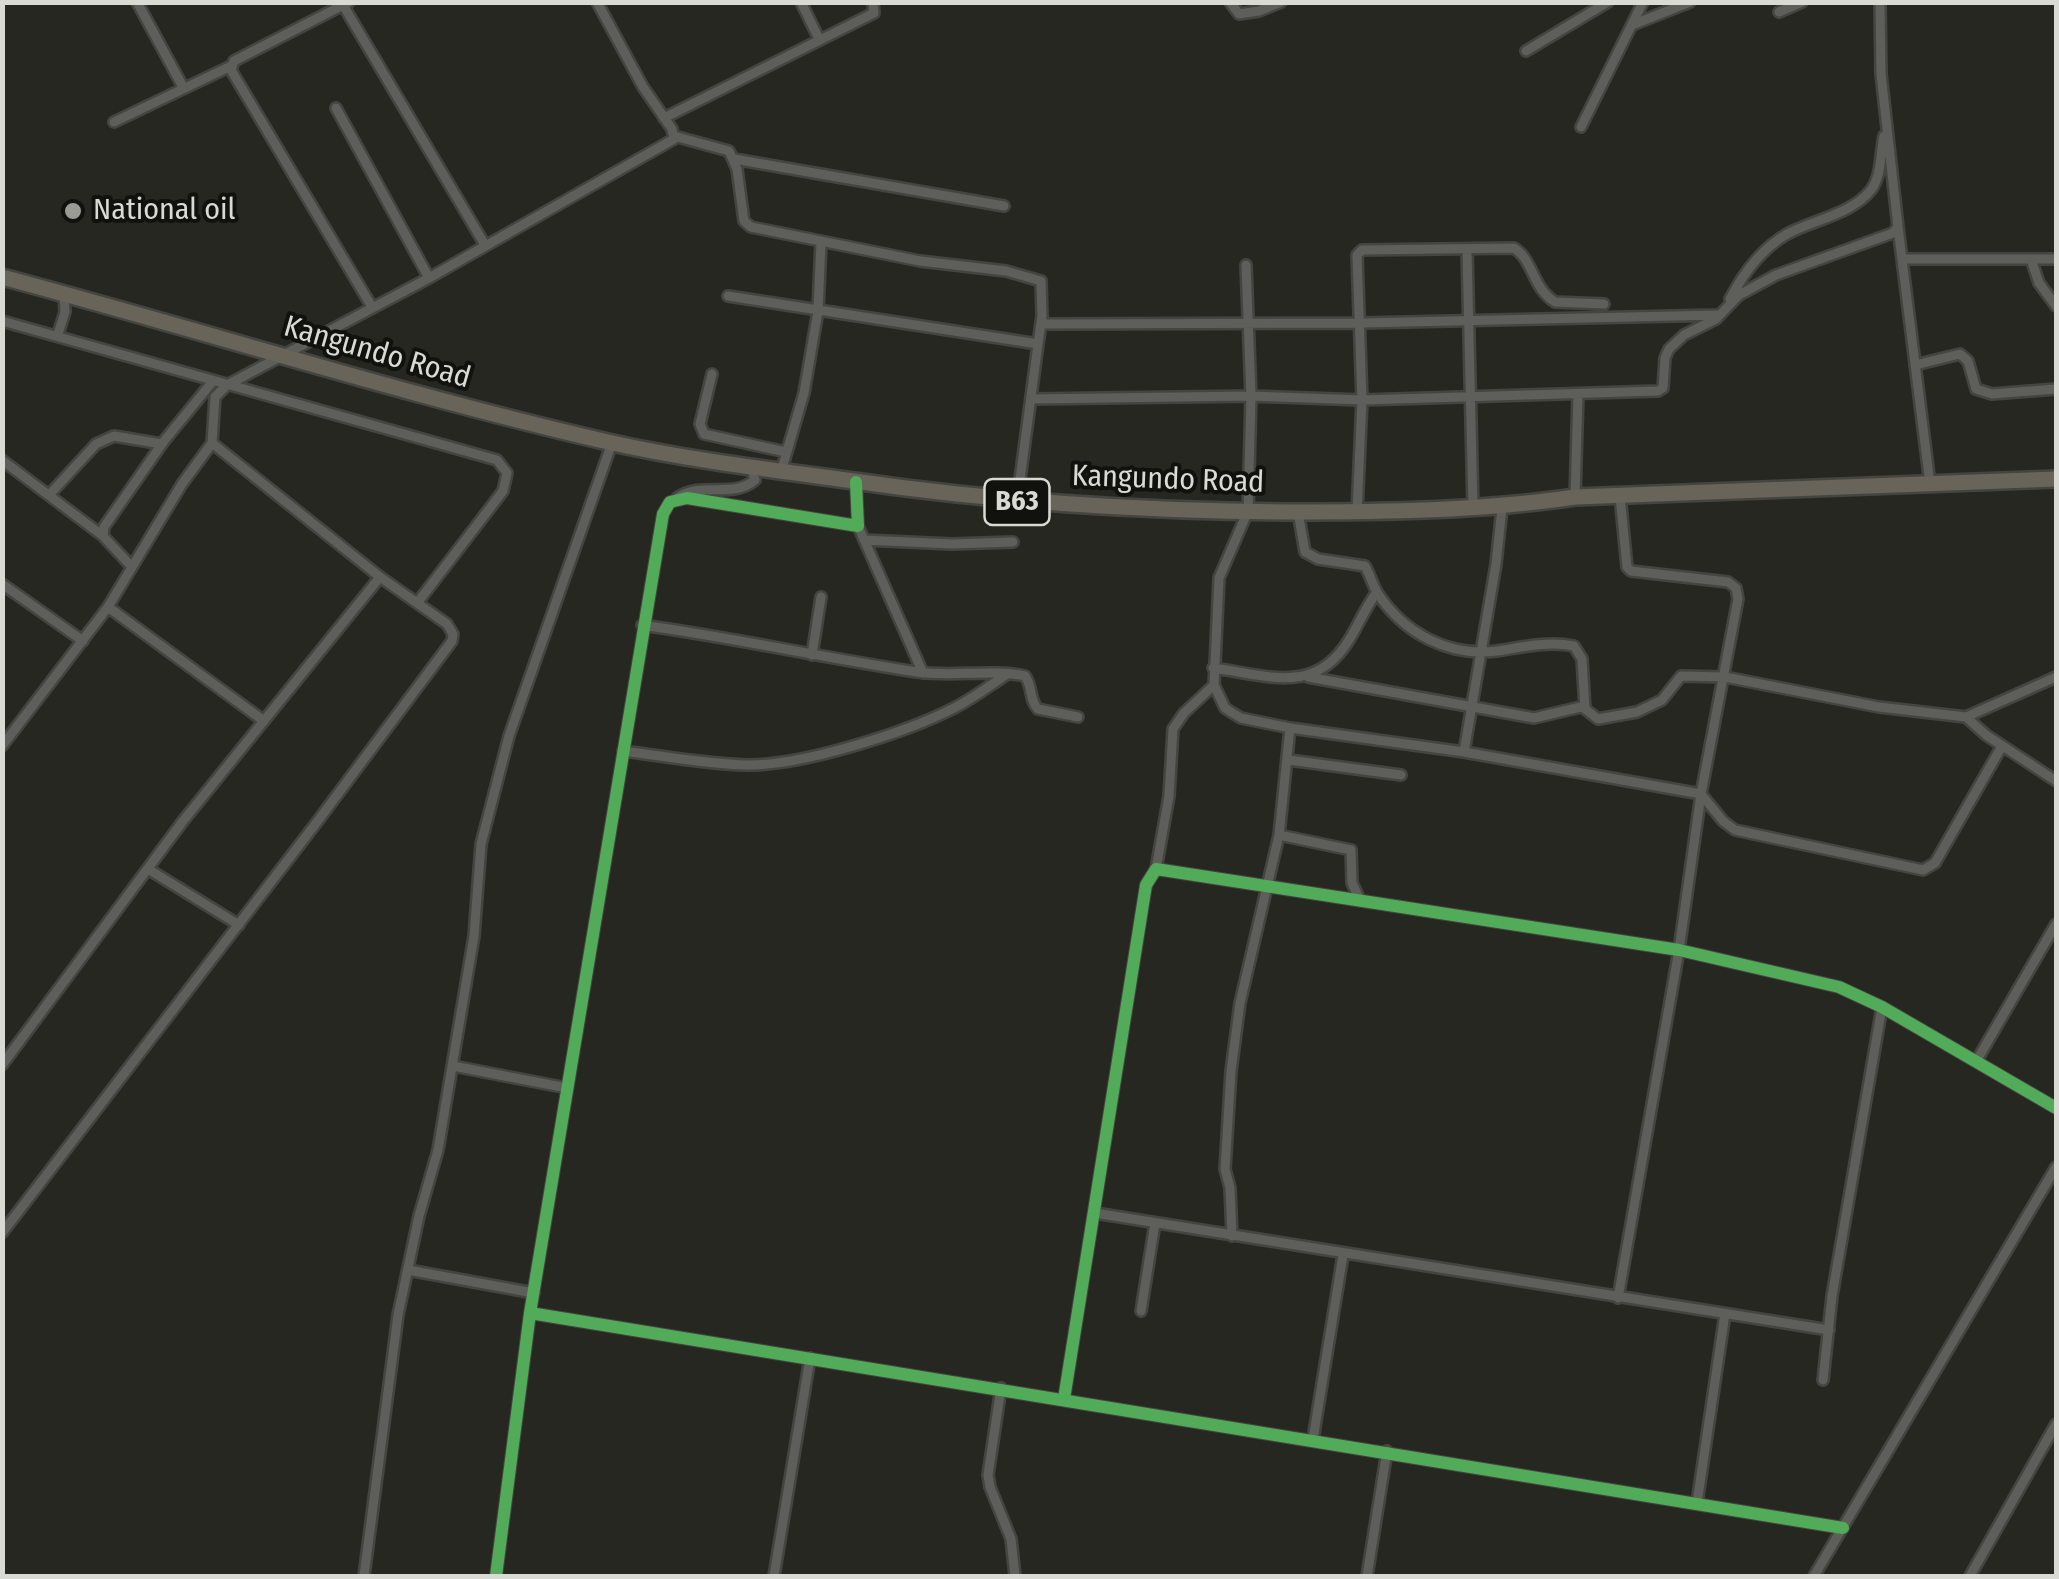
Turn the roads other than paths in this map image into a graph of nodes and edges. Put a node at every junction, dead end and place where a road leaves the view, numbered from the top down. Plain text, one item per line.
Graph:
1 (138, 2) edge
2 (317, 2) edge
3 (598, 2) edge
4 (801, 2) edge
5 (873, 2) edge
6 (1230, 2) edge
7 (1281, 2) edge
8 (1608, 2) edge
9 (1643, 2) edge
10 (1690, 2) edge
11 (1802, 2) edge
12 (1880, 2) edge
13 (346, 4) edge
14 (1779, 12) dead end
15 (324, 15) junction
16 (1632, 24) junction
17 (819, 39) junction
18 (1526, 51) dead end
19 (231, 66) junction
20 (183, 86) junction
21 (336, 108) dead end
22 (664, 118) junction
23 (114, 122) dead end
24 (1581, 127) dead end
25 (1886, 130) junction
26 (674, 136) junction
27 (734, 158) junction
28 (1004, 206) dead end
29 (1898, 227) junction
30 (821, 242) junction
31 (485, 246) junction
32 (1467, 250) junction
33 (1902, 258) junction
34 (2031, 259) junction
35 (2056, 259) edge
36 (1246, 265) dead end
37 (2, 277) edge
38 (429, 278) junction
39 (64, 294) junction
40 (728, 296) dead end
41 (1555, 302) junction
42 (1729, 302) junction
43 (1604, 304) dead end
44 (2056, 306) edge
45 (372, 307) junction
46 (818, 311) junction
47 (1721, 316) junction
48 (1560, 318) junction
49 (2, 320) edge
50 (1469, 320) junction
51 (1360, 323) junction
52 (1040, 324) junction
53 (1249, 324) junction
54 (58, 334) junction
55 (1038, 344) junction
56 (282, 355) junction
57 (1915, 366) junction
58 (712, 374) dead end
59 (213, 381) junction
60 (226, 385) junction
61 (2056, 389) edge
62 (1578, 395) junction
63 (1250, 396) junction
64 (1468, 396) junction
65 (1031, 398) junction
66 (1362, 400) junction
67 (212, 443) junction
68 (612, 443) junction
69 (162, 444) junction
70 (786, 452) junction
71 (2, 460) edge
72 (752, 467) junction
73 (781, 472) junction
74 (2056, 479) edge
75 (856, 482) junction
76 (1930, 484) junction
77 (50, 494) junction
78 (1620, 496) junction
79 (677, 498) junction
80 (1575, 498) junction
81 (1017, 502) junction
82 (1473, 508) junction
83 (1502, 508) junction
84 (1248, 511) junction
85 (1298, 512) junction
86 (1357, 512) junction
87 (858, 526) junction
88 (103, 536) junction
89 (864, 540) junction
90 (1013, 542) dead end
91 (132, 567) junction
92 (380, 577) junction
93 (2, 584) edge
94 (1376, 592) junction
95 (821, 596) dead end
96 (418, 602) junction
97 (108, 607) junction
98 (642, 625) junction
99 (82, 640) junction
100 (1481, 653) junction
101 (812, 655) junction
102 (1213, 668) junction
103 (923, 673) junction
104 (1007, 674) junction
105 (1308, 677) junction
106 (1725, 677) junction
107 (2056, 677) edge
108 (1214, 685) junction
109 (1585, 706) junction
110 (1472, 707) junction
111 (1966, 716) junction
112 (1078, 717) dead end
113 (264, 722) junction
114 (1290, 728) junction
115 (2, 746) edge
116 (2002, 746) junction
117 (623, 751) junction
118 (1464, 752) junction
119 (1289, 760) junction
120 (1400, 775) dead end
121 (2056, 781) edge
122 (1700, 794) junction
123 (1279, 835) junction
124 (148, 868) junction
125 (1156, 869) junction
126 (1269, 886) junction
127 (1360, 900) junction
128 (2056, 924) edge
129 (239, 926) junction
130 (1678, 950) junction
131 (1882, 1007) junction
132 (1977, 1060) junction
133 (2, 1065) edge
134 (453, 1066) junction
135 (567, 1088) junction
136 (2056, 1108) edge
137 (2056, 1167) edge
138 (1095, 1212) junction
139 (1155, 1223) junction
140 (2, 1233) edge
141 (1232, 1236) junction
142 (1343, 1255) junction
143 (408, 1270) junction
144 (534, 1293) junction
145 (1618, 1298) junction
146 (1141, 1311) dead end
147 (530, 1313) junction
148 (1724, 1314) junction
149 (1828, 1330) junction
150 (810, 1358) junction
151 (1823, 1380) dead end
152 (1000, 1388) junction
153 (1064, 1399) junction
154 (2056, 1424) edge
155 (1313, 1439) junction
156 (1386, 1450) junction
157 (1696, 1503) junction
158 (1843, 1528) junction
159 (364, 1576) edge
160 (496, 1576) edge
161 (774, 1576) edge
162 (1015, 1576) edge
163 (1367, 1576) edge
164 (1814, 1576) edge
165 (1970, 1576) edge

1 - 20 street
2 - 15 street
3 - 22 street
4 - 17 street
5 - 17 street
6 - 7 street
8 - 18 street
9 - 16 street
10 - 16 street
11 - 14 street
12 - 25 street
13 - 15 street
13 - 31 street
15 - 19 street
16 - 24 street
17 - 22 street
19 - 20 street
19 - 45 street
20 - 23 street
21 - 38 street
22 - 26 street
25 - 29 street
25 - 42 street
26 - 27 street
26 - 31 street
27 - 28 street
27 - 30 street
29 - 33 street
29 - 42 street
30 - 46 street
30 - 52 street
31 - 38 street
32 - 41 street
32 - 50 street
32 - 51 street
33 - 34 street
33 - 57 street
34 - 35 street
34 - 44 street
36 - 53 street
37 - 39 highway, Kangundo Road / B63
38 - 45 street
39 - 54 street
39 - 56 highway, Kangundo Road / B63
40 - 46 street
41 - 43 street
41 - 48 street
42 - 47 street
45 - 56 street
46 - 55 street
46 - 70 street
47 - 48 street
47 - 62 street
48 - 50 street
49 - 54 street
50 - 51 street
50 - 64 street
51 - 53 street
51 - 66 street
52 - 53 street
52 - 55 street
53 - 63 street
54 - 59 street
55 - 65 street
56 - 60 street
56 - 68 highway, Kangundo Road / B63
57 - 61 street
57 - 76 street
58 - 70 street
59 - 60 street
59 - 69 street
60 - 67 street
60 - 96 street
62 - 64 street
62 - 80 street
63 - 65 street
63 - 66 street
63 - 84 street
64 - 66 street
64 - 82 street
65 - 81 street
66 - 86 street
67 - 91 street
67 - 92 street
68 - 72 highway, Kangundo Road / B63
68 - 134 street
69 - 77 street
69 - 88 street
70 - 73 street
71 - 77 street
72 - 73 highway, Kangundo Road / B63
72 - 79 street
73 - 75 highway, Kangundo Road / B63
74 - 76 highway, Kangundo Road / B63
75 - 81 highway, Kangundo Road / B63
75 - 87 street
76 - 78 highway, Kangundo Road / B63
77 - 88 street
78 - 80 highway, Kangundo Road / B63
78 - 106 street
79 - 87 street
79 - 98 street
80 - 83 highway, Kangundo Road / B63
81 - 84 highway, Kangundo Road / B63
82 - 83 highway, Kangundo Road / B63
82 - 86 highway, Kangundo Road / B63
83 - 100 street
84 - 85 highway, Kangundo Road / B63
84 - 102 street
85 - 86 highway, Kangundo Road / B63
85 - 94 street
87 - 89 street
88 - 91 street
89 - 90 street
89 - 103 street
91 - 97 street
92 - 96 street
92 - 113 street
93 - 99 street
94 - 100 street
94 - 105 street
95 - 101 street
96 - 129 street
97 - 99 street
97 - 113 street
98 - 101 street
98 - 117 street
99 - 115 street
100 - 109 street
100 - 110 street
101 - 103 street
102 - 105 street
102 - 108 street
103 - 104 street
104 - 112 street
104 - 117 street
105 - 110 street
106 - 109 street
106 - 111 street
106 - 122 street
107 - 111 street
108 - 114 street
108 - 125 street
109 - 110 street
110 - 118 street
111 - 116 street
113 - 124 street
114 - 118 street
114 - 119 street
116 - 121 street
116 - 122 street
117 - 135 street
118 - 122 street
119 - 120 street
119 - 123 street
122 - 130 street
123 - 126 street
123 - 127 street
124 - 129 street
124 - 133 street
125 - 126 street
125 - 138 street
126 - 127 street
126 - 141 street
127 - 130 street
128 - 132 street
129 - 140 street
130 - 131 street
130 - 145 street
131 - 132 street
131 - 149 street
132 - 136 street
134 - 135 street
134 - 143 street
135 - 144 street
137 - 158 street
138 - 139 street
138 - 153 street
139 - 141 street
139 - 146 street
141 - 142 street
142 - 145 street
142 - 155 street
143 - 144 street
143 - 159 street
144 - 147 street
145 - 148 street
147 - 150 street
147 - 160 street
148 - 149 street
148 - 157 street
149 - 151 street
150 - 152 street
150 - 161 street
152 - 153 street
152 - 162 street
153 - 155 street
154 - 165 street
155 - 156 street
156 - 157 street
156 - 163 street
157 - 158 street
158 - 164 street

